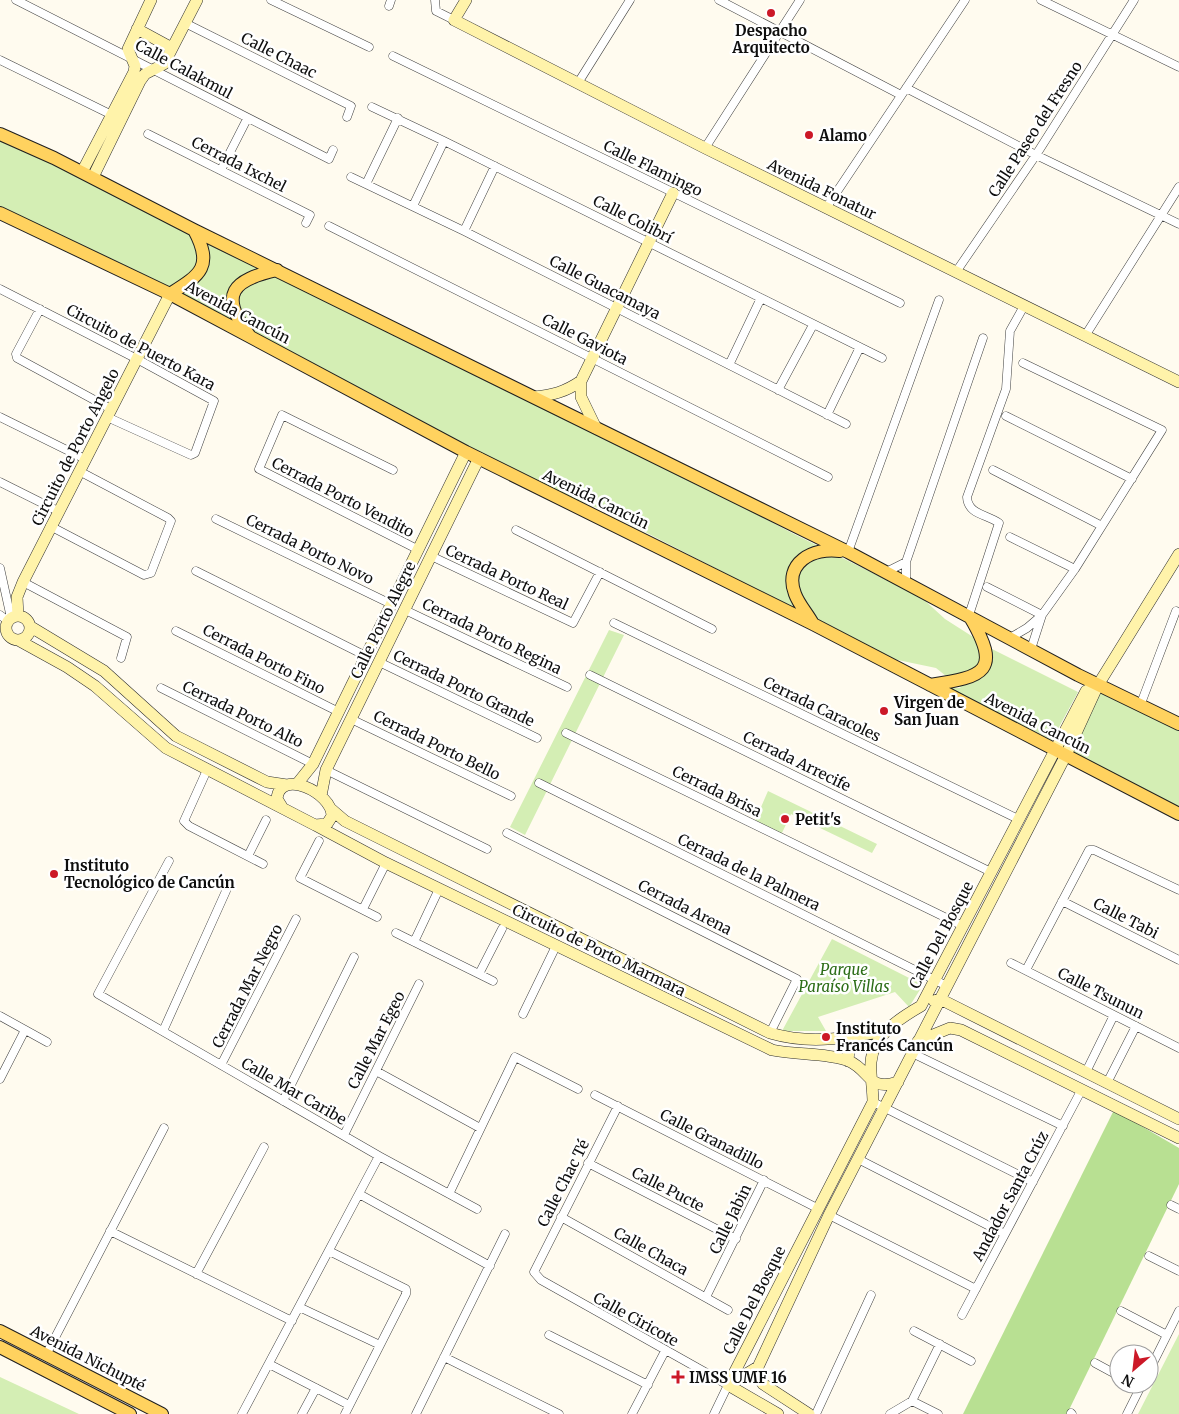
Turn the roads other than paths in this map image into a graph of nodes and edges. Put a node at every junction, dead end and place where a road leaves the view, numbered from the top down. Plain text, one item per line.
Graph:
1 (16, 0) edge
2 (197, 0) edge
3 (271, 0) edge
4 (435, 0) edge
5 (466, 0) edge
6 (630, 0) edge
7 (719, 0) edge
8 (800, 0) edge
9 (965, 0) edge
10 (1041, 0) edge
11 (1134, 0) edge
12 (147, 1) edge
13 (454, 20) junction
14 (185, 23) junction
15 (137, 29) junction
16 (780, 30) junction
17 (1113, 34) junction
18 (369, 47) dead end
19 (172, 48) junction
20 (130, 56) junction
21 (393, 56) dead end
22 (0, 60) edge
23 (1179, 67) edge
24 (153, 69) junction
25 (578, 82) junction
26 (904, 92) junction
27 (372, 107) dead end
28 (112, 115) junction
29 (347, 116) dead end
30 (398, 118) junction
31 (247, 119) junction
32 (0, 134) edge
33 (148, 134) dead end
34 (444, 140) junction
35 (705, 148) junction
36 (333, 150) dead end
37 (1036, 155) junction
38 (495, 166) junction
39 (221, 170) junction
40 (87, 175) junction
41 (352, 177) dead end
42 (366, 184) junction
43 (1179, 187) edge
44 (674, 193) junction
45 (413, 206) junction
46 (826, 208) junction
47 (0, 213) edge
48 (1160, 214) junction
49 (306, 223) dead end
50 (1179, 224) edge
51 (329, 226) dead end
52 (194, 230) junction
53 (464, 231) junction
54 (648, 242) junction
55 (277, 270) junction
56 (956, 272) junction
57 (0, 289) edge
58 (170, 294) junction
59 (760, 300) junction
60 (939, 300) dead end
61 (900, 303) dead end
62 (1024, 306) junction
63 (615, 307) junction
64 (40, 308) junction
65 (813, 325) junction
66 (1085, 336) junction
67 (251, 337) junction
68 (984, 338) dead end
69 (860, 347) junction
70 (591, 358) junction
71 (882, 358) dead end
72 (137, 359) junction
73 (1023, 363) dead end
74 (729, 365) junction
75 (581, 381) junction
76 (1179, 382) edge
77 (778, 390) junction
78 (534, 397) junction
79 (109, 413) junction
80 (827, 415) junction
81 (1006, 416) dead end
82 (0, 417) edge
83 (846, 424) dead end
84 (596, 428) junction
85 (466, 452) junction
86 (479, 458) junction
87 (85, 460) junction
88 (393, 470) dead end
89 (993, 470) dead end
90 (79, 471) junction
91 (828, 477) dead end
92 (1132, 479) junction
93 (0, 482) edge
94 (58, 511) junction
95 (216, 519) dead end
96 (50, 526) junction
97 (1102, 526) junction
98 (516, 530) dead end
99 (1010, 537) dead end
100 (417, 549) junction
101 (848, 552) junction
102 (1179, 554) edge
103 (431, 556) junction
104 (906, 562) junction
105 (0, 568) edge
106 (1075, 569) junction
107 (196, 571) dead end
108 (600, 572) junction
109 (886, 572) junction
110 (23, 582) junction
111 (906, 582) junction
112 (986, 587) dead end
113 (391, 604) junction
114 (405, 610) junction
115 (1176, 611) dead end
116 (969, 615) junction
117 (1042, 615) junction
118 (9, 618) edge
119 (614, 623) dead end
120 (814, 624) junction
121 (31, 627) junction
122 (712, 628) dead end
123 (176, 631) dead end
124 (1010, 638) junction
125 (18, 640) junction
126 (1031, 649) junction
127 (76, 652) junction
128 (366, 656) junction
129 (121, 658) dead end
130 (379, 662) junction
131 (68, 667) junction
132 (590, 675) dead end
133 (930, 685) junction
134 (1098, 685) junction
135 (567, 687) dead end
136 (161, 688) dead end
137 (1140, 706) junction
138 (339, 712) junction
139 (351, 719) junction
140 (1179, 724) edge
141 (566, 734) dead end
142 (536, 738) dead end
143 (1061, 753) junction
144 (313, 764) junction
145 (207, 770) junction
146 (326, 770) junction
147 (539, 783) dead end
148 (292, 785) junction
149 (322, 796) junction
150 (511, 796) dead end
151 (282, 807) junction
152 (331, 809) junction
153 (1179, 814) edge
154 (1018, 819) junction
155 (266, 820) dead end
156 (315, 825) junction
157 (507, 833) dead end
158 (319, 841) dead end
159 (487, 849) dead end
160 (248, 856) junction
161 (169, 861) dead end
162 (263, 864) dead end
163 (386, 864) junction
164 (991, 872) junction
165 (439, 889) junction
166 (1179, 890) edge
167 (226, 891) dead end
168 (1062, 901) junction
169 (363, 910) junction
170 (377, 916) dead end
171 (296, 919) dead end
172 (963, 926) junction
173 (502, 929) dead end
174 (396, 933) dead end
175 (414, 942) junction
176 (556, 946) junction
177 (354, 957) dead end
178 (1179, 960) edge
179 (1011, 963) dead end
180 (1026, 970) junction
181 (479, 974) junction
182 (935, 980) junction
183 (493, 981) dead end
184 (419, 984) dead end
185 (947, 986) junction
186 (940, 999) junction
187 (921, 1006) junction
188 (523, 1014) dead end
189 (1114, 1015) junction
190 (0, 1016) edge
191 (986, 1022) junction
192 (1136, 1026) junction
193 (25, 1030) junction
194 (162, 1031) junction
195 (885, 1031) junction
196 (770, 1033) junction
197 (850, 1037) junction
198 (978, 1038) junction
199 (918, 1041) junction
200 (48, 1042) dead end
201 (1179, 1048) edge
202 (912, 1053) junction
203 (848, 1060) junction
204 (221, 1065) junction
205 (376, 1071) junction
206 (1086, 1072) junction
207 (0, 1079) edge
208 (873, 1082) junction
209 (898, 1082) junction
210 (1108, 1083) junction
211 (578, 1088) dead end
212 (1082, 1089) junction
213 (595, 1094) dead end
214 (284, 1101) junction
215 (873, 1102) junction
216 (618, 1106) junction
217 (884, 1108) junction
218 (1179, 1119) edge
219 (1063, 1126) junction
220 (164, 1128) dead end
221 (480, 1128) junction
222 (344, 1135) junction
223 (1179, 1138) edge
224 (264, 1147) dead end
225 (379, 1156) junction
226 (858, 1159) junction
227 (588, 1163) junction
228 (764, 1180) junction
229 (1033, 1182) junction
230 (359, 1194) junction
231 (449, 1194) junction
232 (1171, 1205) dead end
233 (817, 1208) junction
234 (477, 1209) dead end
235 (1179, 1209) edge
236 (829, 1215) junction
237 (561, 1217) junction
238 (110, 1232) junction
239 (504, 1234) dead end
240 (1005, 1234) junction
241 (736, 1239) junction
242 (329, 1251) junction
243 (1149, 1256) dead end
244 (490, 1266) junction
245 (1179, 1271) edge
246 (534, 1272) joint
247 (196, 1274) junction
248 (976, 1289) junction
249 (871, 1295) dead end
250 (706, 1297) junction
251 (299, 1307) junction
252 (728, 1310) dead end
253 (1121, 1311) dead end
254 (1179, 1311) edge
255 (962, 1315) dead end
256 (292, 1322) junction
257 (0, 1331) edge
258 (914, 1331) dead end
259 (549, 1335) dead end
260 (1167, 1335) junction
261 (940, 1344) junction
262 (380, 1345) junction
263 (0, 1347) edge
264 (665, 1351) junction
265 (1159, 1351) edge
266 (46, 1355) junction
267 (444, 1357) junction
268 (971, 1360) dead end
269 (1094, 1363) dead end
270 (269, 1364) junction
271 (758, 1367) junction
272 (1109, 1371) edge
273 (648, 1385) junction
274 (728, 1385) junction
275 (316, 1388) junction
276 (1135, 1394) edge
277 (912, 1401) junction
278 (349, 1405) junction
279 (130, 1414) edge
280 (162, 1414) edge
281 (242, 1414) edge
282 (302, 1414) edge
283 (345, 1414) edge
284 (416, 1414) edge
285 (560, 1414) edge
286 (632, 1414) edge
287 (714, 1414) edge
288 (777, 1414) edge
289 (809, 1414) edge
290 (816, 1414) edge
291 (890, 1414) edge
292 (938, 1414) edge
293 (1127, 1414) edge

1 - 20 street, Calle Calakmul
2 - 14 street
3 - 18 street
4 - 13 street
5 - 13 street
6 - 25 street
7 - 16 street
8 - 16 street
9 - 26 street
10 - 17 street
11 - 17 street, Calle Paseo del Fresno
12 - 15 street
13 - 25 street, Avenida Fonatur
14 - 19 street
14 - 29 street, Calle Chaac
15 - 19 street
15 - 20 street
16 - 26 street
16 - 35 street
17 - 23 street
17 - 37 street, Calle Paseo del Fresno
19 - 24 street
20 - 24 street, Calle Calakmul
20 - 28 street
21 - 44 street, Calle Flamingo
22 - 28 street
24 - 31 street, Calle Calakmul
24 - 40 street
25 - 35 street, Avenida Fonatur
26 - 37 street
26 - 46 street
27 - 30 street, Calle Colibrí
28 - 40 street
30 - 34 street, Calle Colibrí
30 - 42 street
31 - 36 street, Calle Calakmul
31 - 39 street
32 - 40 main road
33 - 39 street, Cerrada Ixchel
34 - 38 street, Calle Colibrí
34 - 45 street
35 - 46 street, Avenida Fonatur
37 - 48 street
37 - 56 street, Calle Paseo del Fresno
38 - 53 street
38 - 54 street, Calle Colibrí
39 - 49 street, Cerrada Ixchel
40 - 52 main road
41 - 42 street, Calle Guacamaya
42 - 45 street, Calle Guacamaya
43 - 48 street
44 - 54 street
44 - 61 street, Calle Flamingo
45 - 53 street, Calle Guacamaya
46 - 56 street, Avenida Fonatur
47 - 58 main road, Avenida Cancún
48 - 50 street
48 - 66 street
51 - 70 street, Calle Gaviota
52 - 55 main road
52 - 58 main road
53 - 63 street, Calle Guacamaya
54 - 59 street, Calle Colibrí
54 - 63 street
55 - 67 main road
55 - 78 main road
56 - 62 street, Avenida Fonatur
57 - 64 street, Circuito de Puerto Kara
58 - 67 main road, Avenida Cancún
58 - 72 street, Circuito de Porto Angelo
59 - 65 street, Calle Colibrí
59 - 74 street
60 - 101 street
62 - 66 street, Avenida Fonatur
62 - 116 street
63 - 70 street
63 - 74 street, Calle Guacamaya
64 - 72 street, Circuito de Puerto Kara
64 - 79 street
65 - 69 street, Calle Colibrí
65 - 77 street
66 - 76 street, Avenida Fonatur
67 - 85 main road, Avenida Cancún
68 - 104 street
69 - 71 street, Calle Colibrí
69 - 80 street
70 - 75 street
70 - 91 street, Calle Gaviota
72 - 79 street, Circuito de Porto Angelo
72 - 79 street, Circuito de Puerto Kara
73 - 92 street
74 - 77 street, Calle Guacamaya
75 - 78 street
75 - 84 street
77 - 80 street, Calle Guacamaya
78 - 84 main road
79 - 87 street, Circuito de Porto Angelo
80 - 83 street, Calle Guacamaya
81 - 92 street
82 - 87 street
84 - 101 main road
85 - 86 main road, Avenida Cancún
85 - 100 street, Calle Porto Alegre
86 - 103 street, Calle Porto Alegre
86 - 120 main road, Avenida Cancún
87 - 90 street, Circuito de Porto Angelo
88 - 100 street, Cerrada Porto Vendito
89 - 97 street
90 - 94 street, Circuito de Porto Angelo
90 - 96 street
92 - 97 street
93 - 94 street
94 - 96 street, Circuito de Porto Angelo
95 - 113 street, Cerrada Porto Novo
96 - 110 street, Circuito de Porto Angelo
97 - 106 street
98 - 108 street
99 - 106 street
100 - 103 street
100 - 113 street, Calle Porto Alegre
101 - 109 main road
101 - 120 main road
102 - 134 street, Calle Del Bosque
103 - 108 street, Cerrada Porto Real
103 - 114 street, Calle Porto Alegre
104 - 109 street
104 - 111 street
105 - 118 street
106 - 117 street
107 - 128 street
108 - 122 street
109 - 111 main road
110 - 118 street, Circuito de Porto Angelo
110 - 129 street
111 - 116 main road
112 - 117 street
113 - 128 street, Calle Porto Alegre
114 - 130 street, Calle Porto Alegre
114 - 135 street, Cerrada Porto Regina
115 - 137 street
116 - 124 main road
116 - 133 main road
117 - 124 street
117 - 126 street
118 - 121 street, Circuito de Porto Marmara
118 - 125 street
119 - 154 street, Cerrada Caracoles
120 - 133 main road, Avenida Cancún
121 - 125 street
121 - 127 street, Circuito de Porto Marmara
123 - 138 street, Cerrada Porto Fino
124 - 126 main road
125 - 131 street, Circuito de Porto Marmara
126 - 134 main road
127 - 131 street
127 - 148 street, Circuito de Porto Marmara
128 - 130 street
128 - 138 street, Calle Porto Alegre
130 - 139 street, Calle Porto Alegre
130 - 142 street, Cerrada Porto Grande
131 - 145 street, Circuito de Porto Marmara
132 - 164 street, Cerrada Arrecife
133 - 143 main road, Avenida Cancún
134 - 137 main road
134 - 143 street, Calle Del Bosque
136 - 144 street, Cerrada Porto Alto
137 - 140 main road
138 - 139 street
138 - 144 street, Calle Porto Alegre
139 - 146 street, Calle Porto Alegre
139 - 150 street, Cerrada Porto Bello
141 - 172 street, Cerrada Brisa
143 - 153 main road, Avenida Cancún
143 - 154 street, Calle Del Bosque
143 - 185 street, Calle Del Bosque
144 - 146 street
144 - 148 street, Calle Porto Alegre
145 - 151 street, Circuito de Porto Marmara
145 - 160 street
146 - 149 street, Calle Porto Alegre
146 - 159 street
147 - 182 street, Cerrada de la Palmera
148 - 149 street, Circuito de Porto Marmara
148 - 151 street
149 - 152 street, Circuito de Porto Marmara
151 - 156 street, Circuito de Porto Marmara
152 - 156 street
152 - 196 street, Circuito de Porto Marmara
154 - 164 street, Calle Del Bosque
155 - 160 street
156 - 163 street, Circuito de Porto Marmara
157 - 196 street, Cerrada Arena
158 - 169 street
160 - 162 street
161 - 194 street, Calle Mar Caribe
163 - 165 street, Circuito de Porto Marmara
163 - 169 street
164 - 172 street, Calle Del Bosque
165 - 175 street
165 - 176 street, Circuito de Porto Marmara
166 - 168 street
167 - 194 street
168 - 178 street, Calle Tabi
168 - 180 street
169 - 170 street
171 - 204 street, Cerrada Mar Negro
172 - 182 street, Calle Del Bosque
173 - 181 street
174 - 175 street
175 - 181 street
176 - 188 street
176 - 203 street, Circuito de Porto Marmara
177 - 214 street
179 - 180 street, Calle Tsunun
180 - 189 street, Calle Tsunun
181 - 183 street
182 - 185 street, Cerrada de la Palmera
182 - 187 street, Calle Del Bosque
184 - 205 street, Calle Mar Egeo
185 - 186 street, Calle Del Bosque
186 - 187 street
186 - 191 street
186 - 199 street, Calle Del Bosque
187 - 195 street, Calle Del Bosque
189 - 192 street, Calle Tsunun
189 - 206 street
190 - 193 street
191 - 198 street
191 - 206 street
192 - 201 street, Calle Tsunun
192 - 210 street
193 - 200 street
193 - 207 street
194 - 204 street, Calle Mar Caribe
195 - 197 street, Circuito de Porto Marmara
195 - 208 street, Calle Del Bosque
196 - 197 street, Circuito de Porto Marmara
197 - 203 street
198 - 199 street
198 - 212 street
199 - 202 street, Calle Del Bosque
202 - 209 street, Calle Del Bosque
202 - 219 street
203 - 208 street
204 - 214 street, Calle Mar Caribe
205 - 221 street
205 - 222 street, Calle Mar Egeo
206 - 210 street
208 - 209 street
208 - 215 street, Calle Del Bosque
209 - 217 street, Calle Del Bosque
210 - 218 street
211 - 221 street
212 - 219 street, Andador Santa Crúz
212 - 223 street
213 - 216 street, Calle Granadillo
214 - 222 street, Calle Mar Caribe
215 - 217 street
215 - 233 street, Calle Del Bosque
216 - 227 street, Calle Chac Té
216 - 228 street, Calle Granadillo
217 - 226 street, Calle Del Bosque
217 - 229 street
219 - 229 street, Andador Santa Crúz
220 - 238 street
221 - 231 street
222 - 225 street, Calle Mar Caribe
224 - 247 street
225 - 230 street
225 - 231 street, Calle Mar Caribe
226 - 236 street, Calle Del Bosque
226 - 240 street
227 - 237 street, Calle Chac Té
227 - 241 street, Calle Pucte
228 - 233 street, Calle Granadillo
228 - 241 street, Calle Jabin
229 - 240 street, Andador Santa Crúz
230 - 242 street
230 - 244 street
231 - 234 street, Calle Mar Caribe
232 - 235 street
233 - 274 street, Calle Del Bosque
236 - 248 street
236 - 271 street, Calle Del Bosque
237 - 246 street, Calle Chac Té
237 - 250 street, Calle Chaca
238 - 247 street
238 - 266 street
239 - 244 street
240 - 248 street, Andador Santa Crúz
241 - 250 street, Calle Jabin
242 - 251 street
242 - 262 street
243 - 245 street
244 - 267 street
246 - 264 street, Calle Ciricote
247 - 256 street
248 - 255 street, Andador Santa Crúz
249 - 290 street
250 - 252 street, Calle Chaca
251 - 256 street
251 - 262 street
253 - 260 street
254 - 260 street
256 - 270 street
257 - 266 main road, Avenida Nichupté
258 - 261 street
259 - 273 street
260 - 265 street
261 - 268 street
261 - 277 street
262 - 278 street
263 - 279 main road, Avenida Nichupté
264 - 273 street
264 - 274 street, Calle Ciricote
266 - 280 main road, Avenida Nichupté
267 - 284 street
267 - 285 street
269 - 272 street
270 - 275 street
270 - 281 street
271 - 274 street
271 - 289 street
273 - 286 street
274 - 287 street
274 - 288 street
275 - 278 street
275 - 282 street
276 - 293 street
277 - 291 street
277 - 292 street
278 - 283 street

